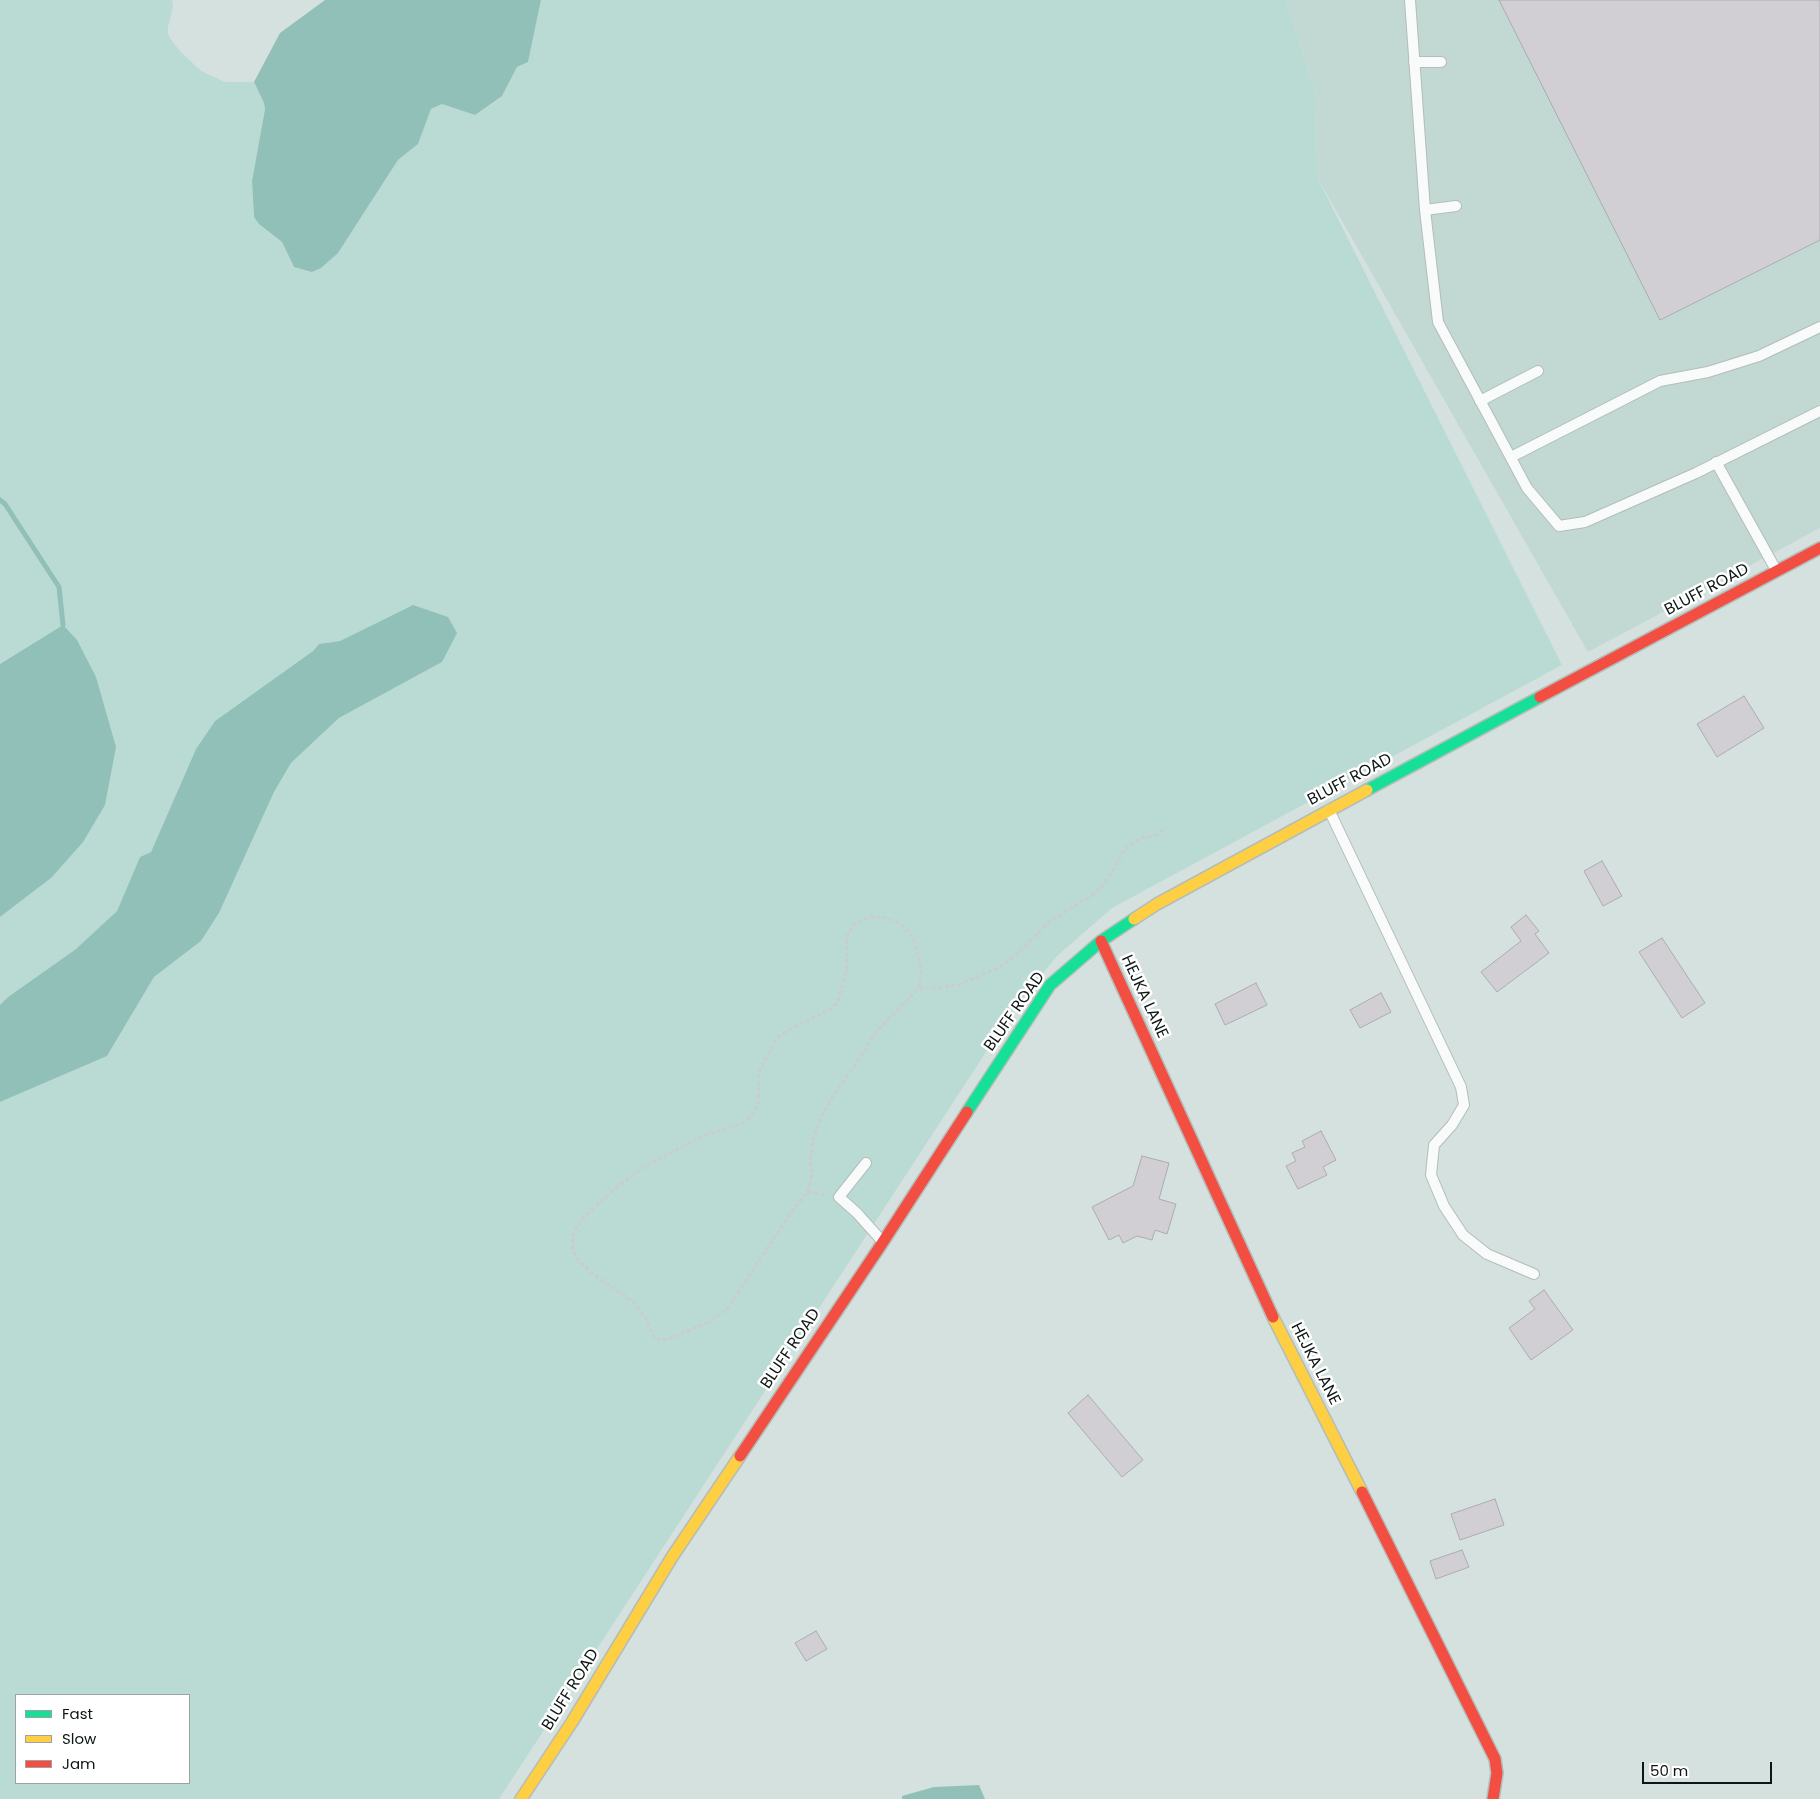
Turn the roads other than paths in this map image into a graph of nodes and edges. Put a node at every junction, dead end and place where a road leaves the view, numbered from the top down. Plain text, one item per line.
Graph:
1 (1410, 0) edge
2 (1414, 62) junction
3 (1441, 62) dead end
4 (1456, 206) dead end
5 (1425, 210) junction
6 (1820, 327) edge
7 (1538, 371) dead end
8 (1480, 401) junction
9 (1820, 411) edge
10 (1511, 457) junction
11 (1716, 462) junction
12 (1820, 548) edge
13 (1777, 571) junction
14 (1329, 810) junction
15 (1100, 941) junction
16 (866, 1163) dead end
17 (882, 1242) junction
18 (1534, 1274) dead end
19 (521, 1799) edge
20 (1493, 1799) edge

1 - 2 lane
2 - 3 lane
2 - 5 lane
4 - 5 lane
5 - 8 lane
6 - 10 lane
7 - 8 lane
8 - 10 lane
9 - 11 lane
10 - 11 lane
11 - 13 lane
12 - 13 street, BLUFF ROAD
13 - 14 street, BLUFF ROAD
14 - 15 street, BLUFF ROAD
14 - 18 lane
15 - 17 street, BLUFF ROAD
15 - 20 street, HEJKA LANE
16 - 17 lane
17 - 19 street, BLUFF ROAD

